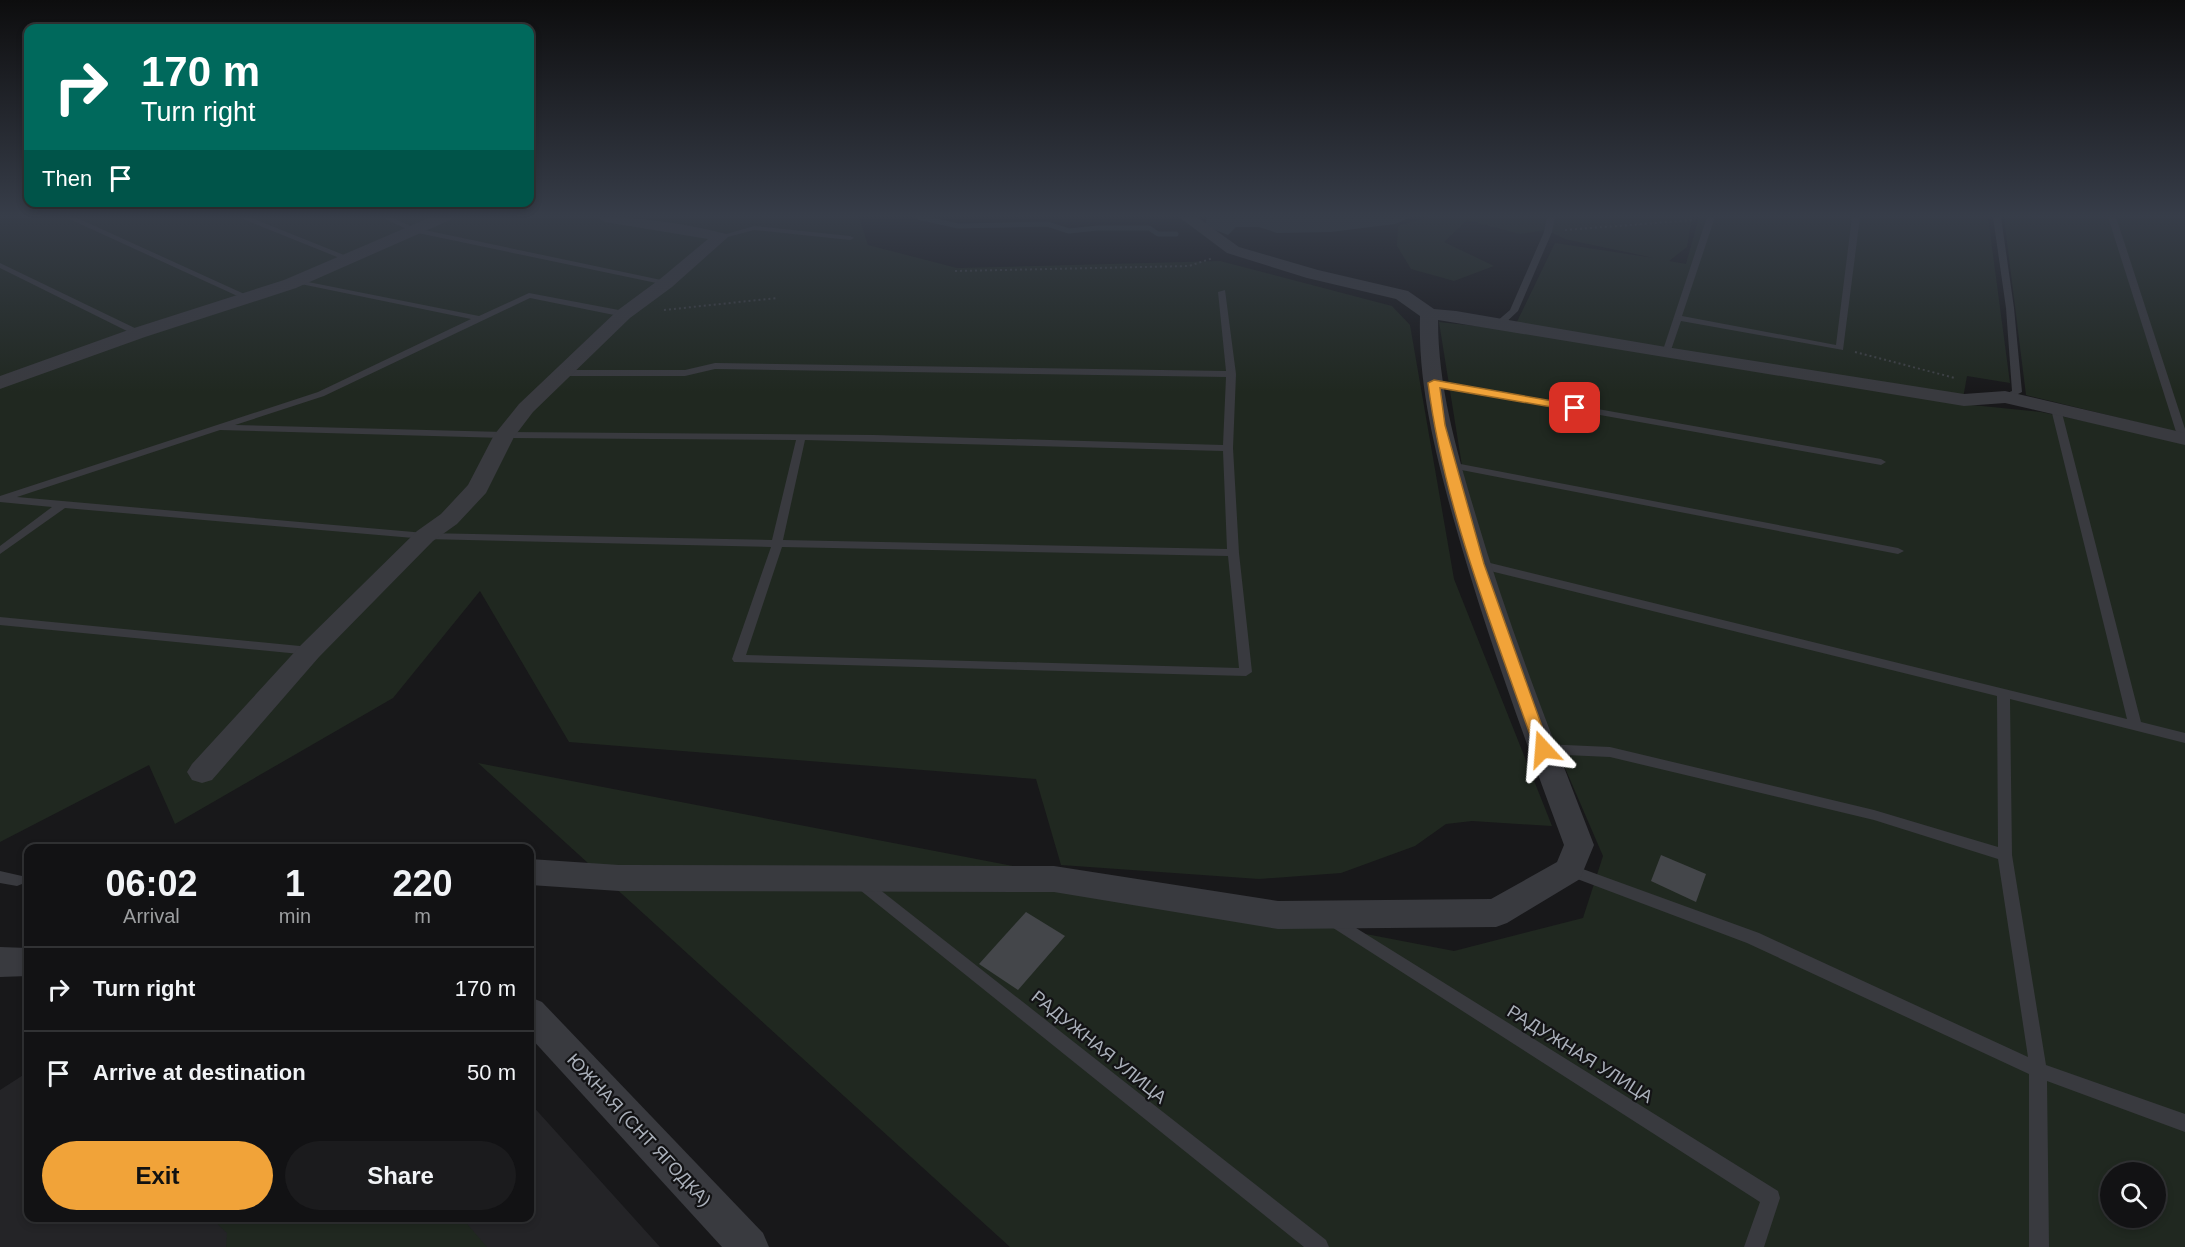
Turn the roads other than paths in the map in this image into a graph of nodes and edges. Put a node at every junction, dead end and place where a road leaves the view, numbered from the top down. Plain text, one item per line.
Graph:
1 (21, 275) edge
2 (198, 275) edge
3 (310, 275) edge
4 (629, 275) edge
5 (675, 275) edge
6 (1318, 275) edge
7 (1529, 275) edge
8 (1692, 275) edge
9 (1849, 275) edge
10 (2005, 275) edge
11 (2131, 275) edge
12 (296, 281) junction
13 (666, 283) junction
14 (1222, 292) dead end
15 (247, 297) junction
16 (624, 314) junction
17 (1429, 314) junction
18 (478, 318) junction
19 (1677, 318) junction
20 (1498, 324) junction
21 (138, 333) junction
22 (1666, 353) junction
23 (561, 373) junction
24 (1231, 374) junction
25 (0, 383) edge
26 (1434, 383) junction
27 (2005, 397) junction
28 (2056, 409) junction
29 (222, 428) junction
30 (504, 435) junction
31 (801, 438) junction
32 (2184, 438) edge
33 (1228, 448) junction
34 (1881, 462) dead end
35 (1450, 465) junction
36 (0, 499) edge
37 (63, 504) junction
38 (424, 536) junction
39 (777, 544) junction
40 (0, 551) edge
41 (1898, 551) dead end
42 (1233, 553) junction
43 (1477, 564) junction
44 (0, 621) edge
45 (310, 651) junction
46 (2003, 692) junction
47 (2135, 724) junction
48 (2185, 738) edge
49 (1543, 749) junction
50 (202, 772) dead end
51 (2006, 855) junction
52 (1569, 870) junction
53 (534, 872) edge
54 (0, 877) edge
55 (854, 877) junction
56 (17, 880) dead end
57 (1324, 914) junction
58 (0, 962) edge
59 (24, 962) edge
60 (534, 1017) edge
61 (2038, 1070) junction
62 (2185, 1123) edge
63 (749, 1247) edge
64 (1318, 1247) edge
65 (1754, 1247) edge
66 (2039, 1247) edge

1 - 21 lane
2 - 15 lane
3 - 12 street
4 - 13 lane
5 - 13 street
6 - 17 street
7 - 20 lane
8 - 19 lane
9 - 19 lane
10 - 27 lane
11 - 32 lane
12 - 15 street
12 - 18 lane
13 - 16 street
14 - 24 lane
15 - 21 street
16 - 18 lane
16 - 23 street
17 - 20 street
17 - 26 street
18 - 29 lane
19 - 22 lane
20 - 22 street
21 - 25 street
22 - 27 street
23 - 24 lane
23 - 30 street
24 - 33 lane
26 - 34 lane
26 - 35 street
27 - 28 street
28 - 32 street
28 - 47 lane
29 - 30 lane
29 - 36 lane
30 - 31 lane
30 - 38 street
31 - 33 lane
31 - 39 lane
33 - 42 lane
35 - 41 lane
35 - 43 street
36 - 37 lane
37 - 38 lane
37 - 40 lane
38 - 39 lane
38 - 45 street
39 - 42 lane
39 - 42 lane
43 - 46 lane
43 - 49 street
44 - 45 lane
45 - 50 street
46 - 47 lane
46 - 51 lane
47 - 48 lane
49 - 51 lane
49 - 52 street
51 - 61 lane
52 - 57 street
52 - 61 lane
53 - 55 street
54 - 56 lane
55 - 57 street
55 - 64 lane, РАДУЖНАЯ УЛИЦА
57 - 65 lane, РАДУЖНАЯ УЛИЦА
58 - 59 street
60 - 63 street, ЮЖНАЯ (СНТ ЯГОДКА)
61 - 62 lane
61 - 66 lane

